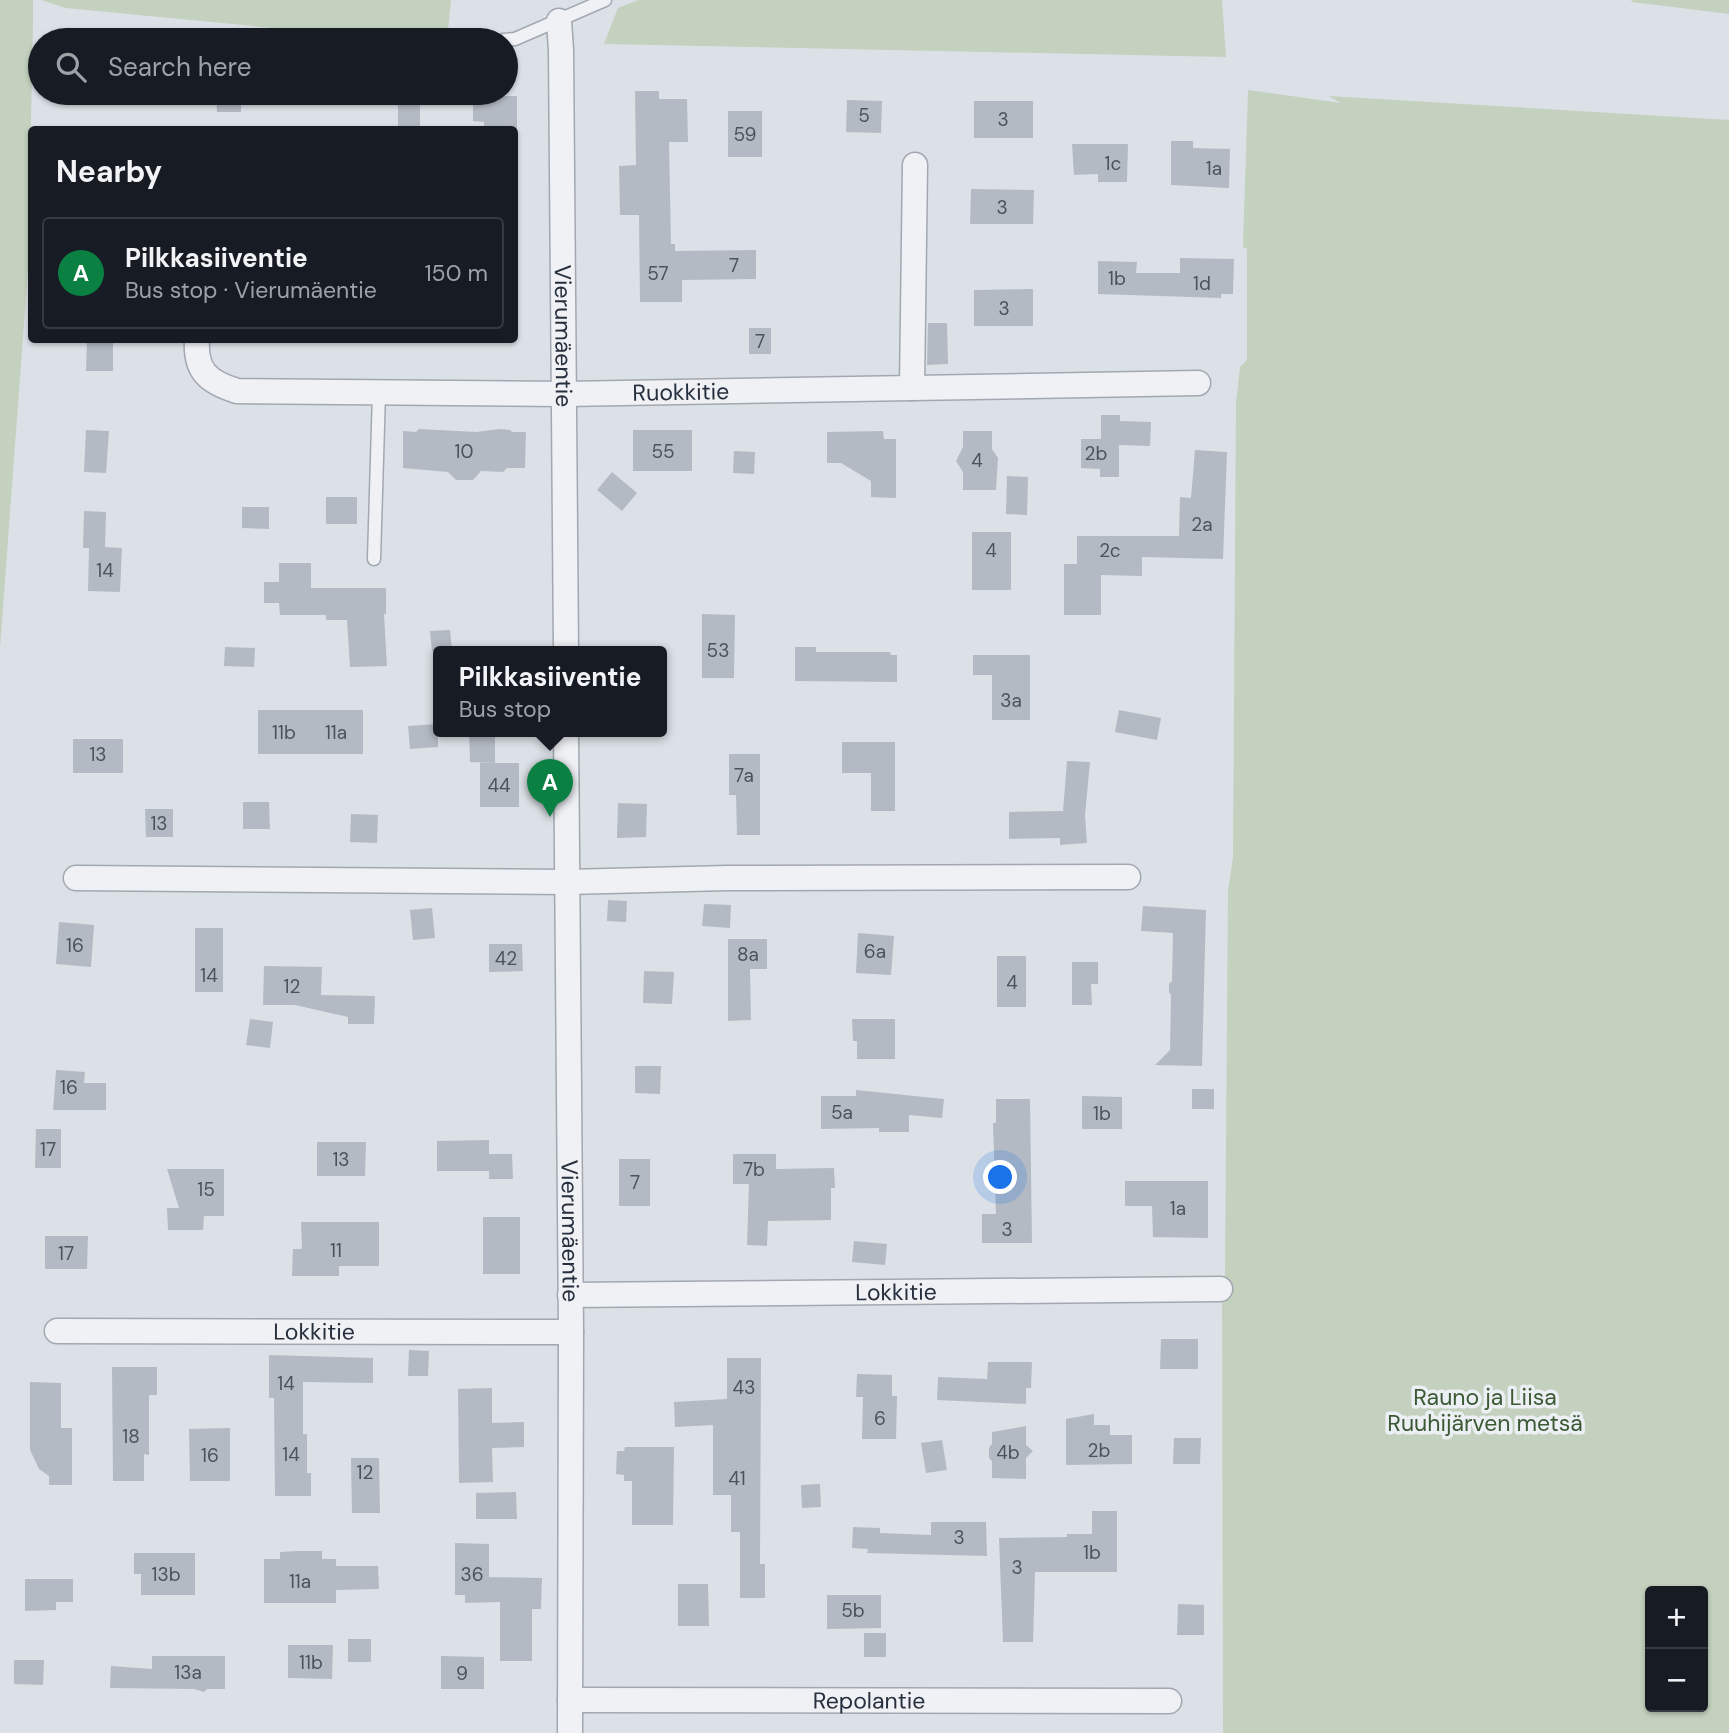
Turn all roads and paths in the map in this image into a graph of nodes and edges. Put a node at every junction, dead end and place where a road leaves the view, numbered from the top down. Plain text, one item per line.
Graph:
1 (605, 0) edge
2 (559, 20) junction
3 (518, 38) edge
4 (915, 165) dead end
5 (197, 343) edge
6 (1198, 383) dead end
7 (912, 388) junction
8 (379, 392) junction
9 (565, 394) junction
10 (373, 559) dead end
11 (566, 646) edge
12 (566, 737) edge
13 (1128, 877) dead end
14 (76, 878) dead end
15 (567, 882) junction
16 (1220, 1289) dead end
17 (570, 1294) junction
18 (57, 1331) dead end
19 (571, 1332) junction
20 (570, 1700) junction
21 (1169, 1701) dead end
22 (570, 1733) edge

1 - 2 lane
2 - 3 lane
2 - 9 street, Vierumäentie
4 - 7 street
5 - 8 street, Ruokkitie
6 - 7 street, Ruokkitie
7 - 9 street, Ruokkitie
8 - 9 street, Ruokkitie
8 - 10 lane
9 - 11 street, Vierumäentie
12 - 15 street, Vierumäentie
13 - 15 street
14 - 15 street
15 - 17 street, Vierumäentie
16 - 17 street, Lokkitie
17 - 19 street, Vierumäentie
18 - 19 street, Lokkitie
19 - 20 street, Vierumäentie
20 - 21 street, Repolantie
20 - 22 street, Vierumäentie

